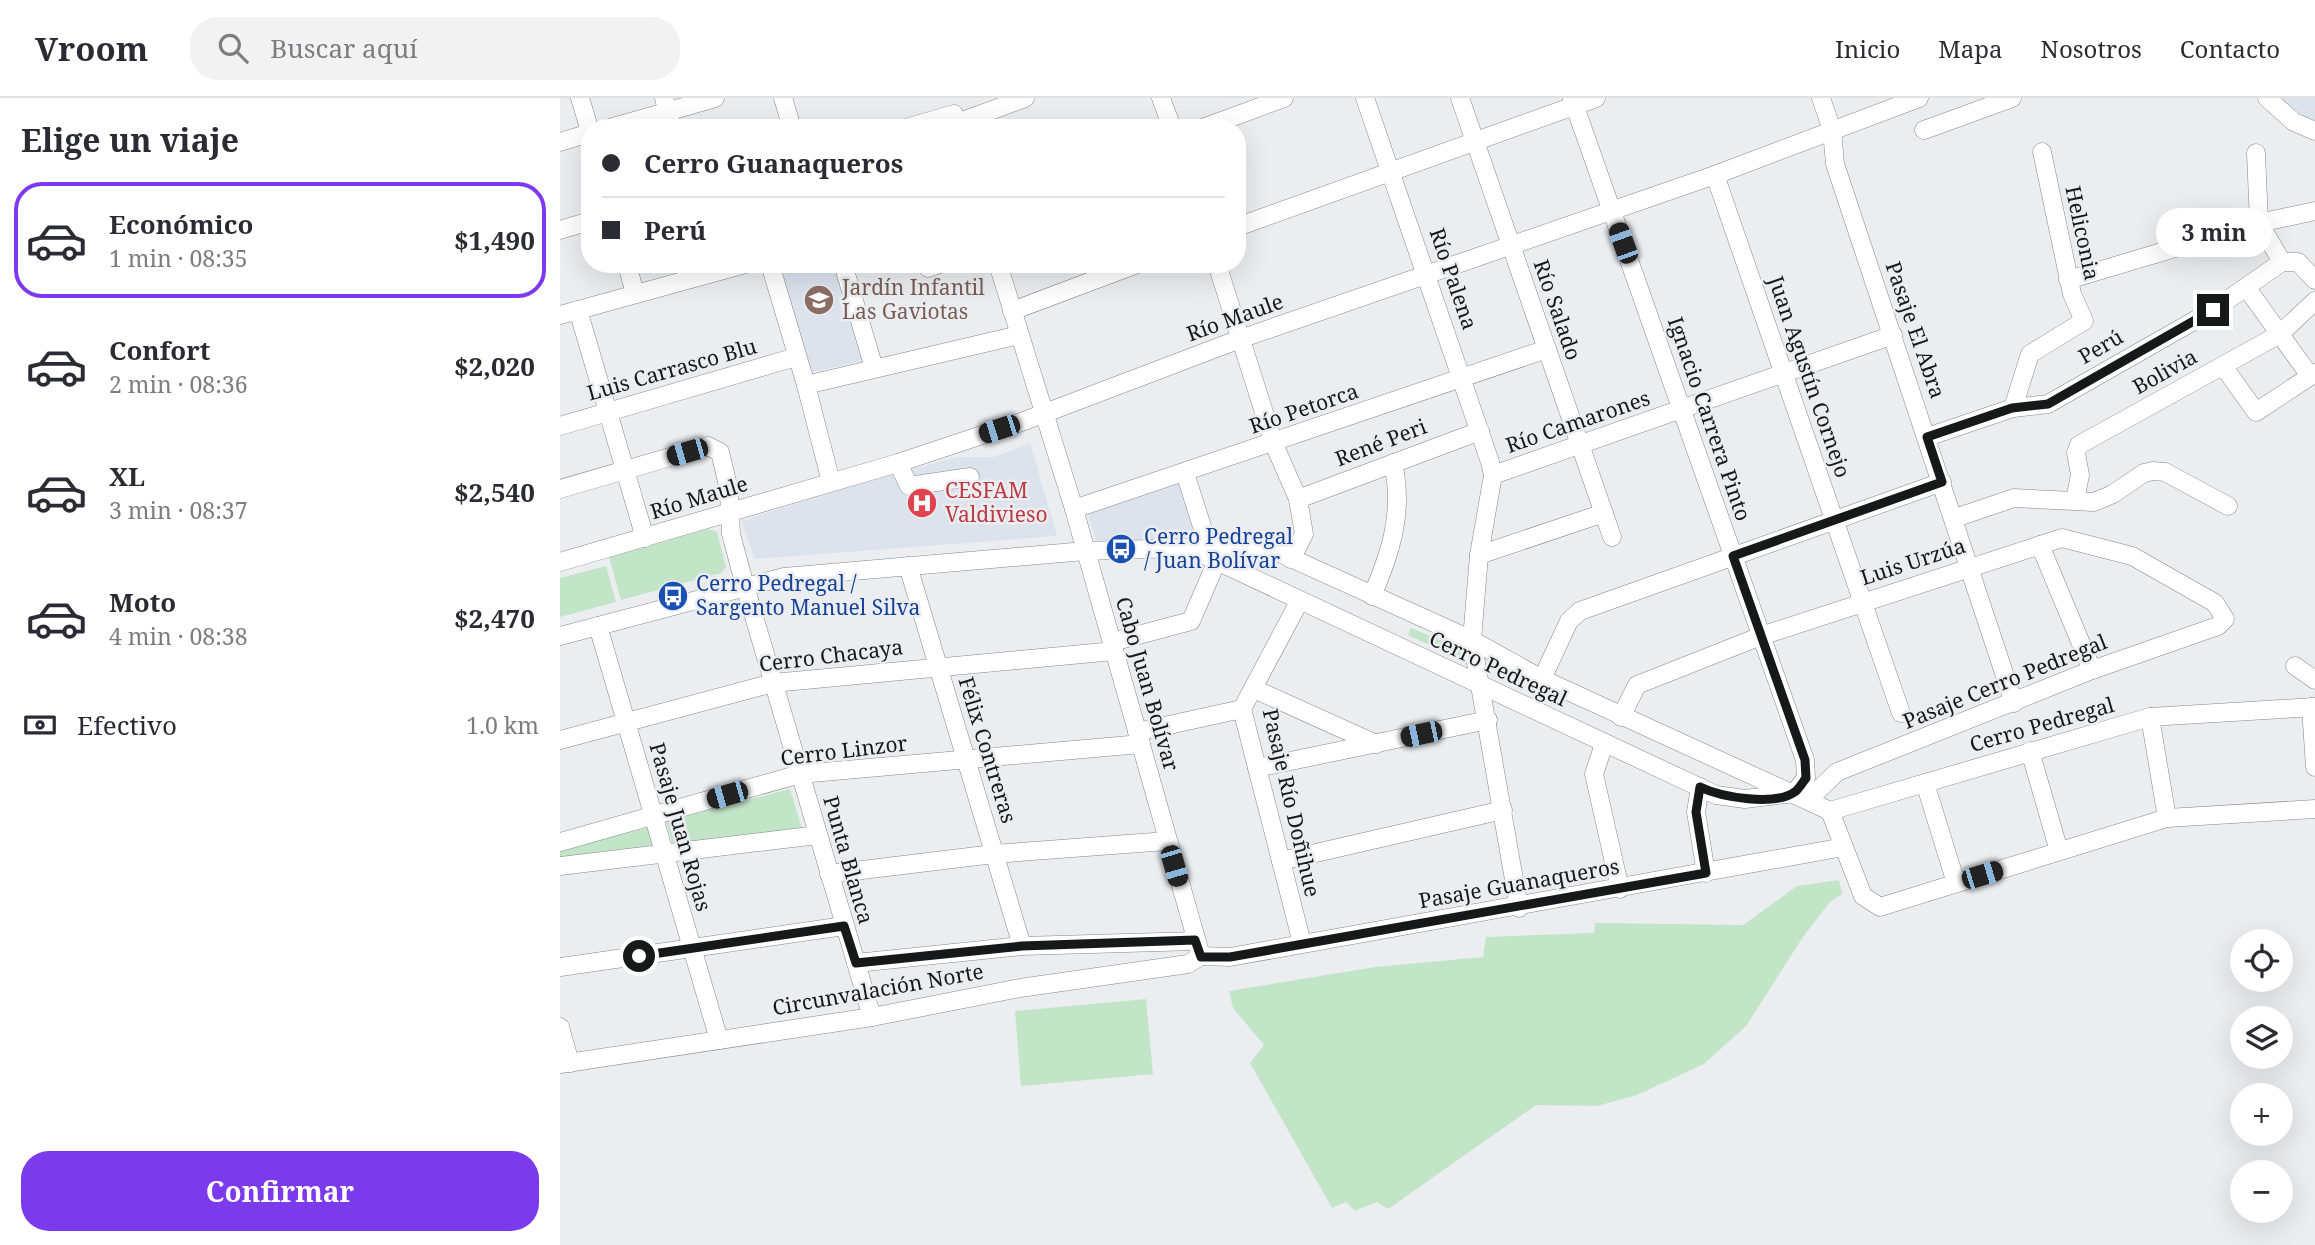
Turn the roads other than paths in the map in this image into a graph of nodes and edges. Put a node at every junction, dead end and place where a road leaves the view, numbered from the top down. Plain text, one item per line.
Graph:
1 (580, 98) edge
2 (715, 98) edge
3 (783, 98) edge
4 (1025, 98) edge
5 (1161, 98) edge
6 (1284, 98) edge
7 (1365, 98) edge
8 (1460, 98) edge
9 (1596, 98) edge
10 (1821, 98) edge
11 (1919, 98) edge
12 (2012, 98) edge
13 (2267, 98) edge
14 (1573, 102) edge
15 (1257, 103) edge
16 (668, 112) edge
17 (955, 116) edge
18 (586, 119) edge
19 (643, 119) edge
20 (789, 119) edge
21 (1169, 119) edge
22 (1222, 119) edge
23 (1832, 130) junction
24 (1924, 130) dead end
25 (2315, 131) edge
26 (581, 135) edge
27 (560, 142) edge
28 (1475, 142) junction
29 (2042, 152) dead end
30 (2256, 153) dead end
31 (1392, 172) junction
32 (1715, 175) junction
33 (1611, 210) junction
34 (2315, 211) edge
35 (2259, 223) junction
36 (581, 224) edge
37 (1246, 224) edge
38 (560, 230) edge
39 (1511, 247) junction
40 (2282, 262) junction
41 (629, 273) edge
42 (700, 273) edge
43 (772, 273) edge
44 (845, 273) edge
45 (1001, 273) edge
46 (1113, 273) edge
47 (1220, 273) edge
48 (1428, 276) junction
49 (2068, 280) junction
50 (2315, 280) edge
51 (2246, 287) junction
52 (635, 294) junction
53 (2315, 301) edge
54 (578, 310) junction
55 (1012, 311) junction
56 (560, 315) edge
57 (2280, 334) junction
58 (1019, 335) junction
59 (1893, 335) junction
60 (1240, 339) junction
61 (1547, 349) junction
62 (796, 357) junction
63 (2223, 366) junction
64 (874, 368) junction
65 (1783, 373) junction
66 (2313, 374) edge
67 (1463, 379) junction
68 (806, 385) junction
69 (2012, 408) junction
70 (1681, 409) junction
71 (609, 413) junction
72 (1042, 414) junction
73 (560, 426) edge
74 (1480, 431) junction
75 (1927, 437) junction
76 (1274, 444) junction
77 (1580, 445) junction
78 (898, 463) junction
79 (1393, 463) junction
80 (625, 470) junction
81 (1185, 473) junction
82 (1493, 475) junction
83 (970, 477) dead end
84 (831, 482) junction
85 (1942, 482) junction
86 (560, 489) edge
87 (1298, 499) junction
88 (2075, 500) junction
89 (2228, 506) dead end
90 (1074, 509) junction
91 (729, 512) junction
92 (1604, 513) junction
93 (1955, 519) junction
94 (1835, 520) junction
95 (1612, 537) dead end
96 (645, 538) junction
97 (2040, 545) junction
98 (1189, 548) junction
99 (1085, 551) junction
100 (1479, 555) junction
101 (1733, 556) junction
102 (1291, 559) junction
103 (560, 562) edge
104 (1216, 564) junction
105 (908, 566) junction
106 (1971, 567) junction
107 (745, 586) junction
108 (1372, 596) junction
109 (1299, 602) junction
110 (1863, 602) junction
111 (2225, 619) joint
112 (598, 626) junction
113 (560, 636) edge
114 (1761, 636) junction
115 (1472, 640) junction
116 (1113, 646) junction
117 (938, 665) junction
118 (2295, 666) dead end
119 (2092, 670) junction
120 (1542, 679) junction
121 (2315, 680) edge
122 (773, 683) junction
123 (1482, 685) junction
124 (1254, 690) junction
125 (2014, 703) junction
126 (2313, 707) edge
127 (1242, 709) junction
128 (1901, 713) dead end
129 (1621, 716) junction
130 (2150, 717) junction
131 (1488, 720) junction
132 (626, 723) junction
133 (1139, 738) junction
134 (560, 740) edge
135 (1376, 744) junction
136 (1604, 744) junction
137 (2030, 751) junction
138 (966, 761) junction
139 (2315, 766) edge
140 (1257, 768) junction
141 (800, 774) junction
142 (1924, 783) junction
143 (1700, 787) junction
144 (1801, 796) junction
145 (2315, 809) edge
146 (1503, 810) junction
147 (1829, 811) junction
148 (654, 817) junction
149 (2167, 818) junction
150 (818, 835) junction
151 (1167, 841) junction
152 (560, 842) edge
153 (1844, 847) junction
154 (2059, 851) junction
155 (994, 854) junction
156 (665, 855) junction
157 (1281, 861) junction
158 (560, 866) edge
159 (1706, 873) junction
160 (829, 874) junction
161 (1956, 883) junction
162 (1620, 889) junction
163 (1519, 908) junction
164 (844, 926) junction
165 (1302, 943) junction
166 (1022, 946) junction
167 (1198, 948) junction
168 (692, 949) junction
169 (856, 963) junction
170 (560, 967) edge
171 (872, 1017) junction
172 (560, 1027) edge
173 (719, 1040) junction
174 (565, 1064) edge

1 - 18 street
2 - 16 street
3 - 20 street
4 - 17 street
5 - 21 street
6 - 15 street
7 - 31 street, Río Palena
8 - 28 street, Río Salado
9 - 14 street
10 - 23 street, Pasaje El Abra
11 - 23 street, Río Maule
12 - 24 street
13 - 25 street
14 - 28 street
14 - 33 street, Ignacio Carrera Pinto
15 - 22 street
16 - 19 street
23 - 32 street, Río Maule
23 - 59 street, Pasaje El Abra
26 - 27 street
28 - 31 street
28 - 39 street, Río Salado
29 - 49 street, Heliconia
30 - 35 street
31 - 37 street
31 - 48 street, Río Palena
32 - 33 street, Río Maule
32 - 65 street, Juan Agustín Cornejo
33 - 39 street, Río Maule
33 - 70 street, Ignacio Carrera Pinto
34 - 35 street
35 - 40 street
35 - 49 street
36 - 38 street
39 - 48 street, Río Maule
39 - 61 street, Río Salado
40 - 50 street
40 - 51 street, Perú
41 - 52 street
42 - 52 street
43 - 62 street
44 - 64 street
45 - 55 street, Cabo Juan Bolívar
46 - 55 street
47 - 60 street
48 - 60 street, Río Maule
48 - 67 street, Río Palena
49 - 69 street, Heliconia
51 - 57 street
51 - 69 street, Perú
52 - 54 street
53 - 57 street, Bolivia
54 - 56 street
54 - 71 street
55 - 58 street, Cabo Juan Bolívar
57 - 63 street, Bolivia
57 - 66 street
58 - 64 street
58 - 72 street, Cabo Juan Bolívar
59 - 65 street, Río Camarones
59 - 75 street, Pasaje El Abra
60 - 72 street, Río Maule
60 - 76 street
61 - 67 street, Río Petorca
61 - 77 street, Río Salado
62 - 68 street
62 - 71 street, Luis Carrasco Blu
63 - 66 street
63 - 88 street, Bolivia
64 - 68 street
65 - 70 street, Río Camarones
65 - 94 street, Juan Agustín Cornejo
67 - 74 street, Río Palena
67 - 76 street, Río Petorca
68 - 84 street
69 - 75 street, Perú
70 - 77 street, Río Camarones
70 - 101 street, Ignacio Carrera Pinto
71 - 73 street, Luis Carrasco Blu
71 - 80 street
72 - 78 street, Río Maule
72 - 90 street, Cabo Juan Bolívar
74 - 79 street, René Peri
74 - 82 street, Río Palena
75 - 85 street, Pasaje El Abra
76 - 81 street, Río Petorca
76 - 87 street
77 - 82 street, Río Camarones
77 - 92 street, Río Salado
78 - 83 street
78 - 84 street, Río Maule
79 - 87 street, René Peri
79 - 108 street
80 - 86 street
80 - 91 street, Punta Blanca
80 - 96 street
81 - 90 street, Río Petorca
81 - 98 street
82 - 100 street, Río Camarones
84 - 91 street, Río Maule
85 - 93 street, Pasaje El Abra
85 - 94 street
87 - 102 street
88 - 89 street
88 - 93 street
90 - 99 street, Cabo Juan Bolívar
91 - 96 street, Río Maule
91 - 107 street, Punta Blanca
92 - 95 street, Río Salado
92 - 100 street
93 - 106 street, Pasaje El Abra
94 - 101 street
94 - 110 street, Juan Agustín Cornejo
96 - 103 street, Río Maule
97 - 106 street, Luis Urzúa
97 - 111 street, Luis Urzúa
97 - 119 street
98 - 99 street, Cerro Pedregal
98 - 102 street, Cerro Pedregal
98 - 104 street, Cerro Pedregal
99 - 105 street, Cerro Pedregal
99 - 116 street, Cabo Juan Bolívar
100 - 115 street, Río Camarones
101 - 114 street, Ignacio Carrera Pinto
101 - 120 street
102 - 108 street, Cerro Pedregal
104 - 109 street, Cerro Pedregal
104 - 116 street, Cerro Chacaya
105 - 107 street, Cerro Pedregal
105 - 117 street, Félix Contreras
106 - 110 street, Luis Urzúa
106 - 125 street, Pasaje El Abra
107 - 112 street, Cerro Pedregal
107 - 122 street, Punta Blanca
108 - 115 street, Cerro Pedregal
109 - 123 street, Cerro Pedregal
109 - 124 street, Pasaje Río Doñihue
110 - 114 street, Luis Urzúa
110 - 128 street, Juan Agustín Cornejo
111 - 119 street, Pasaje Cerro Pedregal
112 - 113 street, Cerro Pedregal
112 - 132 street, Pasaje Juan Rojas
114 - 129 street, Luis Urzúa
114 - 144 street, Ignacio Carrera Pinto
115 - 120 street, Cerro Pedregal
115 - 123 street, Río Camarones
116 - 117 street, Cerro Chacaya
116 - 133 street, Cabo Juan Bolívar
117 - 122 street, Cerro Chacaya
117 - 138 street, Félix Contreras
118 - 121 street
119 - 125 street, Pasaje Cerro Pedregal
120 - 129 street, Cerro Pedregal
122 - 132 street, Cerro Chacaya
122 - 141 street, Punta Blanca
123 - 131 street, Río Camarones
123 - 136 street, Cerro Pedregal
124 - 127 street, Pasaje Río Doñihue
124 - 135 street
125 - 144 street, Pasaje Cerro Pedregal
126 - 130 street, Cerro Pedregal
126 - 139 street
127 - 133 street, Cerro Linzor
127 - 140 street, Pasaje Río Doñihue
129 - 144 street, Cerro Pedregal
130 - 137 street, Cerro Pedregal
130 - 149 street
131 - 135 street
131 - 146 street, Río Camarones
132 - 134 street, Cerro Chacaya
132 - 148 street, Pasaje Juan Rojas
133 - 138 street, Cerro Linzor
133 - 151 street, Cabo Juan Bolívar
135 - 140 street
136 - 143 street, Cerro Pedregal
136 - 162 street
137 - 142 street, Cerro Pedregal
137 - 154 street
138 - 141 street, Cerro Linzor
138 - 155 street, Félix Contreras
140 - 157 street, Pasaje Río Doñihue
141 - 148 street, Cerro Linzor
141 - 150 street, Punta Blanca
142 - 147 street, Cerro Pedregal
142 - 161 street
143 - 144 street, Cerro Pedregal
143 - 159 street
144 - 147 street, Cerro Pedregal
145 - 149 street
146 - 157 street
146 - 163 street, Río Camarones
147 - 153 street
148 - 152 street, Cerro Linzor
148 - 156 street, Pasaje Juan Rojas
149 - 154 street
150 - 156 street
150 - 160 street, Punta Blanca
151 - 155 street
151 - 167 street, Cabo Juan Bolívar
153 - 159 street, Pasaje Guanaqueros
153 - 161 street
154 - 161 street
155 - 160 street
155 - 166 street, Félix Contreras
156 - 158 street
156 - 168 street, Pasaje Juan Rojas
157 - 165 street, Pasaje Río Doñihue
159 - 162 street, Pasaje Guanaqueros
160 - 164 street, Punta Blanca
162 - 163 street, Pasaje Guanaqueros
163 - 165 street, Pasaje Guanaqueros
164 - 168 street
164 - 169 street, Punta Blanca
165 - 167 street, Pasaje Guanaqueros
166 - 167 street
166 - 169 street
167 - 171 street, Circunvalación Norte
168 - 170 street
168 - 173 street, Pasaje Juan Rojas
169 - 171 street, Punta Blanca
171 - 173 street, Circunvalación Norte
172 - 174 street
173 - 174 street, Circunvalación Norte

